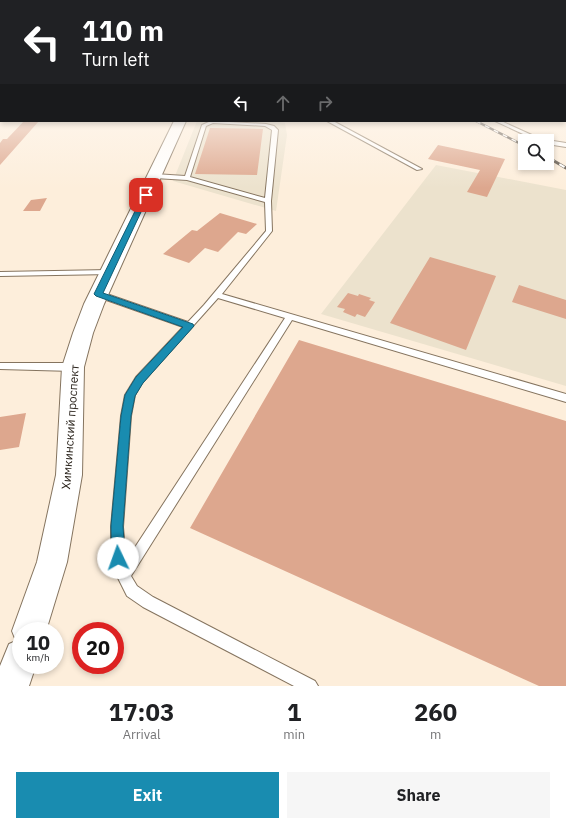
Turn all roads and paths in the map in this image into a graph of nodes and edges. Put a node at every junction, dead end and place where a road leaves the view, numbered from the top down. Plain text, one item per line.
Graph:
1 (179, 124) edge
2 (205, 124) edge
3 (249, 124) edge
4 (335, 124) edge
5 (504, 124) edge
6 (526, 134) edge
7 (554, 143) edge
8 (566, 145) edge
9 (419, 169) dead end
10 (155, 176) junction
11 (187, 178) junction
12 (268, 201) junction
13 (109, 272) junction
14 (0, 274) edge
15 (98, 294) junction
16 (216, 295) junction
17 (290, 317) junction
18 (189, 326) junction
19 (0, 366) edge
20 (73, 367) junction
21 (566, 398) edge
22 (124, 576) junction
23 (32, 622) edge
24 (15, 674) edge
25 (11, 686) edge
26 (310, 686) edge

1 - 10 street, Химкинский проспект
2 - 11 lane
3 - 12 lane
4 - 9 lane
5 - 6 lane
7 - 8 lane
10 - 11 lane
10 - 13 street, Химкинский проспект
11 - 12 lane
12 - 16 lane
13 - 14 lane
13 - 15 street, Химкинский проспект
15 - 18 lane
15 - 20 street, Химкинский проспект
16 - 17 lane
16 - 18 lane
17 - 21 lane
17 - 22 lane
18 - 22 lane
19 - 20 lane
20 - 23 street, Химкинский проспект
22 - 26 lane
24 - 25 street

